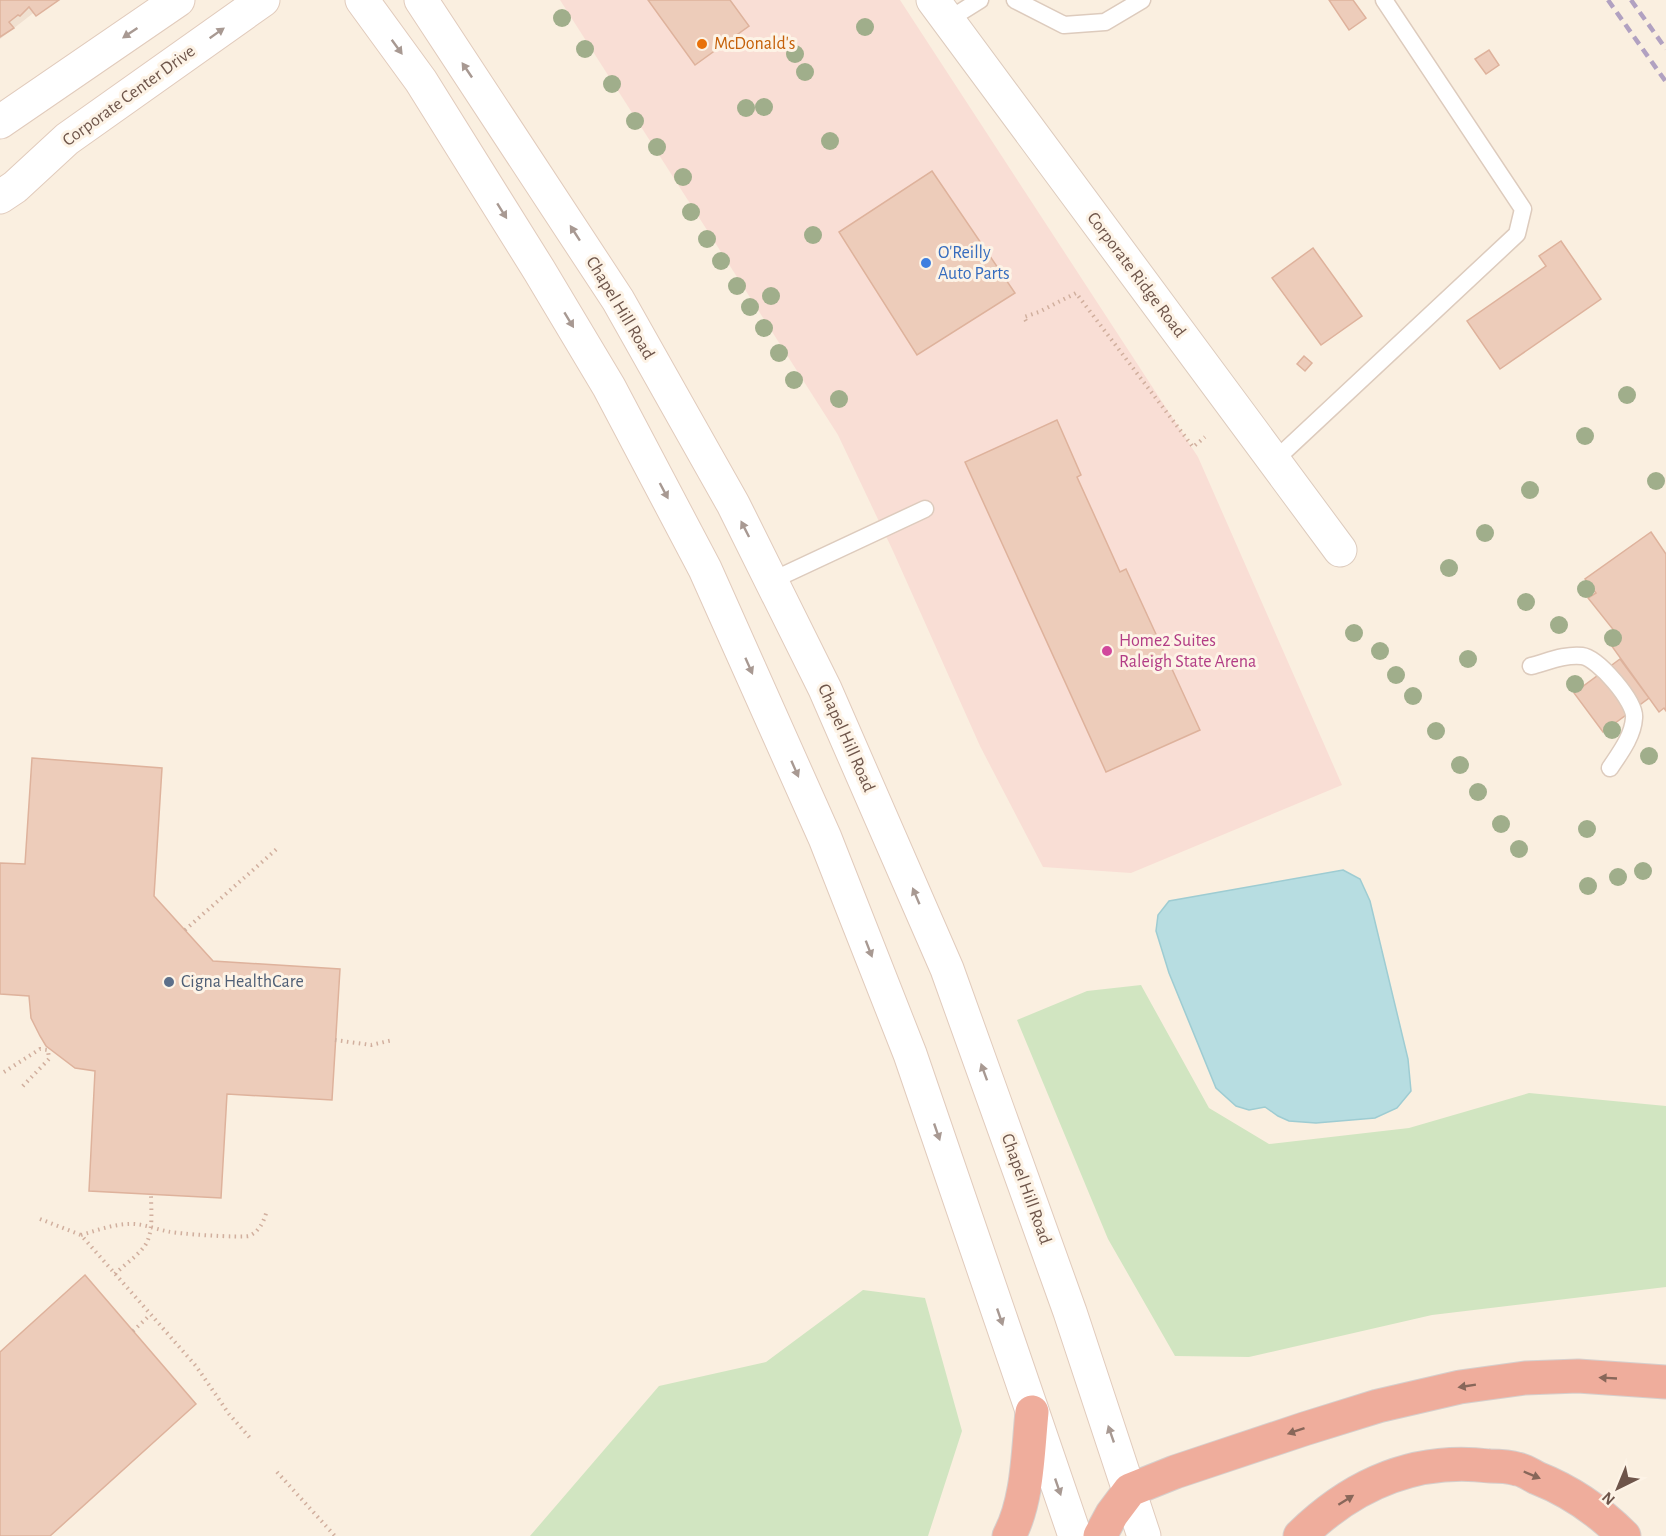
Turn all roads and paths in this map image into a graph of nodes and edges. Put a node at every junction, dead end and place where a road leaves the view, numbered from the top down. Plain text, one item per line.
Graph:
1 (178, 0) edge
2 (264, 0) edge
3 (362, 0) edge
4 (421, 0) edge
5 (980, 0) edge
6 (1015, 0) edge
7 (1142, 0) edge
8 (1384, 0) edge
9 (940, 10) edge
10 (0, 122) edge
11 (0, 197) edge
12 (1026, 321) dead end
13 (1204, 437) dead end
14 (1274, 461) junction
15 (925, 509) dead end
16 (1340, 550) dead end
17 (771, 581) junction
18 (1531, 666) dead end
19 (1610, 768) dead end
20 (279, 847) dead end
21 (185, 930) dead end
22 (335, 1040) dead end
23 (393, 1040) dead end
24 (4, 1071) dead end
25 (20, 1089) dead end
26 (151, 1195) dead end
27 (267, 1210) dead end
28 (40, 1219) dead end
29 (150, 1227) junction
30 (81, 1235) junction
31 (115, 1274) junction
32 (150, 1315) junction
33 (133, 1331) dead end
34 (1666, 1382) edge
35 (1032, 1412) junction
36 (251, 1439) dead end
37 (277, 1472) dead end
38 (1130, 1490) junction
39 (335, 1536) edge
40 (1010, 1536) edge
41 (1075, 1536) edge
42 (1101, 1536) edge
43 (1144, 1536) edge
44 (1300, 1536) edge
45 (1624, 1536) edge

1 -> 10 main road
11 -> 2 main road, Corporate Center Drive
3 -> 35 main road
17 -> 4 main road, Chapel Hill Road
5 - 9 lane
6 - 7 lane
8 - 14 lane
9 - 14 main road, Corporate Ridge Road
12 - 13 path
14 - 16 main road, Corporate Ridge Road
15 - 17 lane
38 -> 17 main road, Chapel Hill Road
18 - 19 lane
20 - 21 path
22 - 23 path
24 - 25 path
26 - 29 path
27 - 29 path
28 - 30 path
29 - 30 path
29 - 31 path
30 - 31 path
31 - 32 path
32 - 33 path
32 - 36 path
34 -> 38 highway
35 - 40 highway
35 -> 41 main road
37 - 39 path
38 - 42 highway
38 - 43 main road, Chapel Hill Road
44 -> 45 highway

